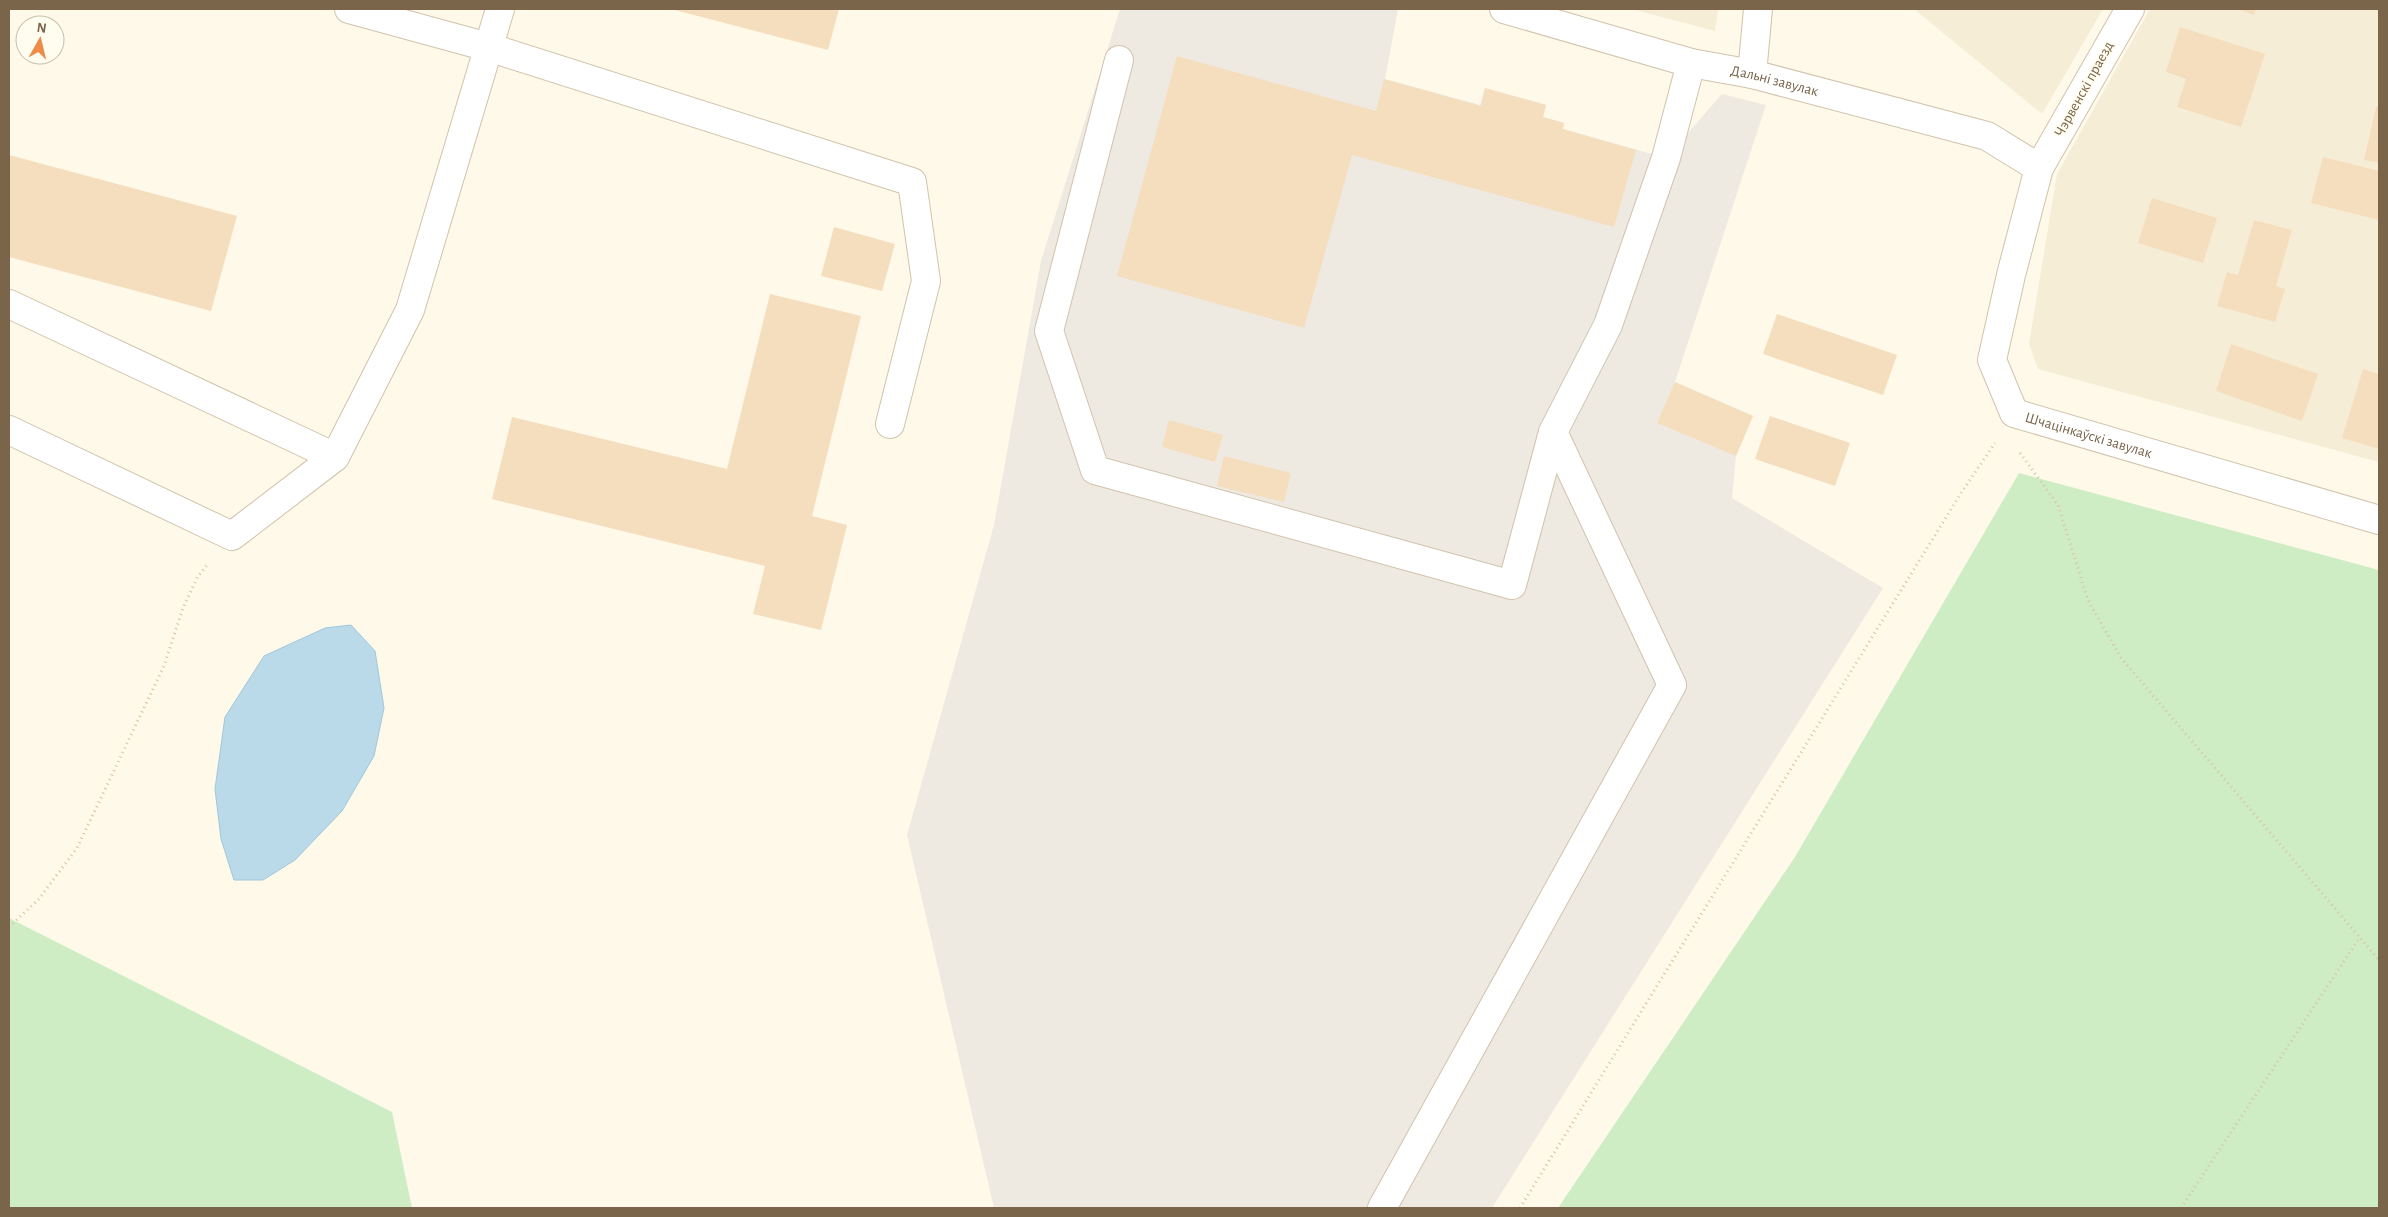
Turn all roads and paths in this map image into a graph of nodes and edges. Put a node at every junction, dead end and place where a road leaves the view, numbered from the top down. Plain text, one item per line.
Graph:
1 (349, 9) edge
2 (500, 9) edge
3 (1504, 9) edge
4 (1758, 9) edge
5 (2130, 9) edge
6 (488, 47) junction
7 (1119, 60) dead end
8 (1691, 63) junction
9 (1752, 74) junction
10 (2039, 168) junction
11 (9, 304) edge
12 (2009, 422) junction
13 (890, 424) dead end
14 (9, 430) edge
15 (1553, 432) junction
16 (336, 457) junction
17 (2379, 520) edge
18 (232, 536) junction
19 (9, 927) edge
20 (2360, 937) junction
21 (2379, 960) edge
22 (1382, 1208) edge
23 (1520, 1208) edge
24 (2181, 1208) edge

1 - 6 street
2 - 6 street
3 - 8 street, Дальні завулак
4 - 9 street
5 - 10 street, Чэрвенскі праезд
6 - 13 street
6 - 16 street
7 - 15 street
8 - 9 street, Дальні завулак
8 - 15 street
9 - 10 street, Дальні завулак
10 - 12 street, Шчацінкаўскі завулак
11 - 16 street
12 - 17 street, Шчацінкаўскі завулак
12 - 20 path
12 - 23 path
14 - 18 street
15 - 22 street
16 - 18 street
18 - 19 path
20 - 21 path
20 - 24 path

